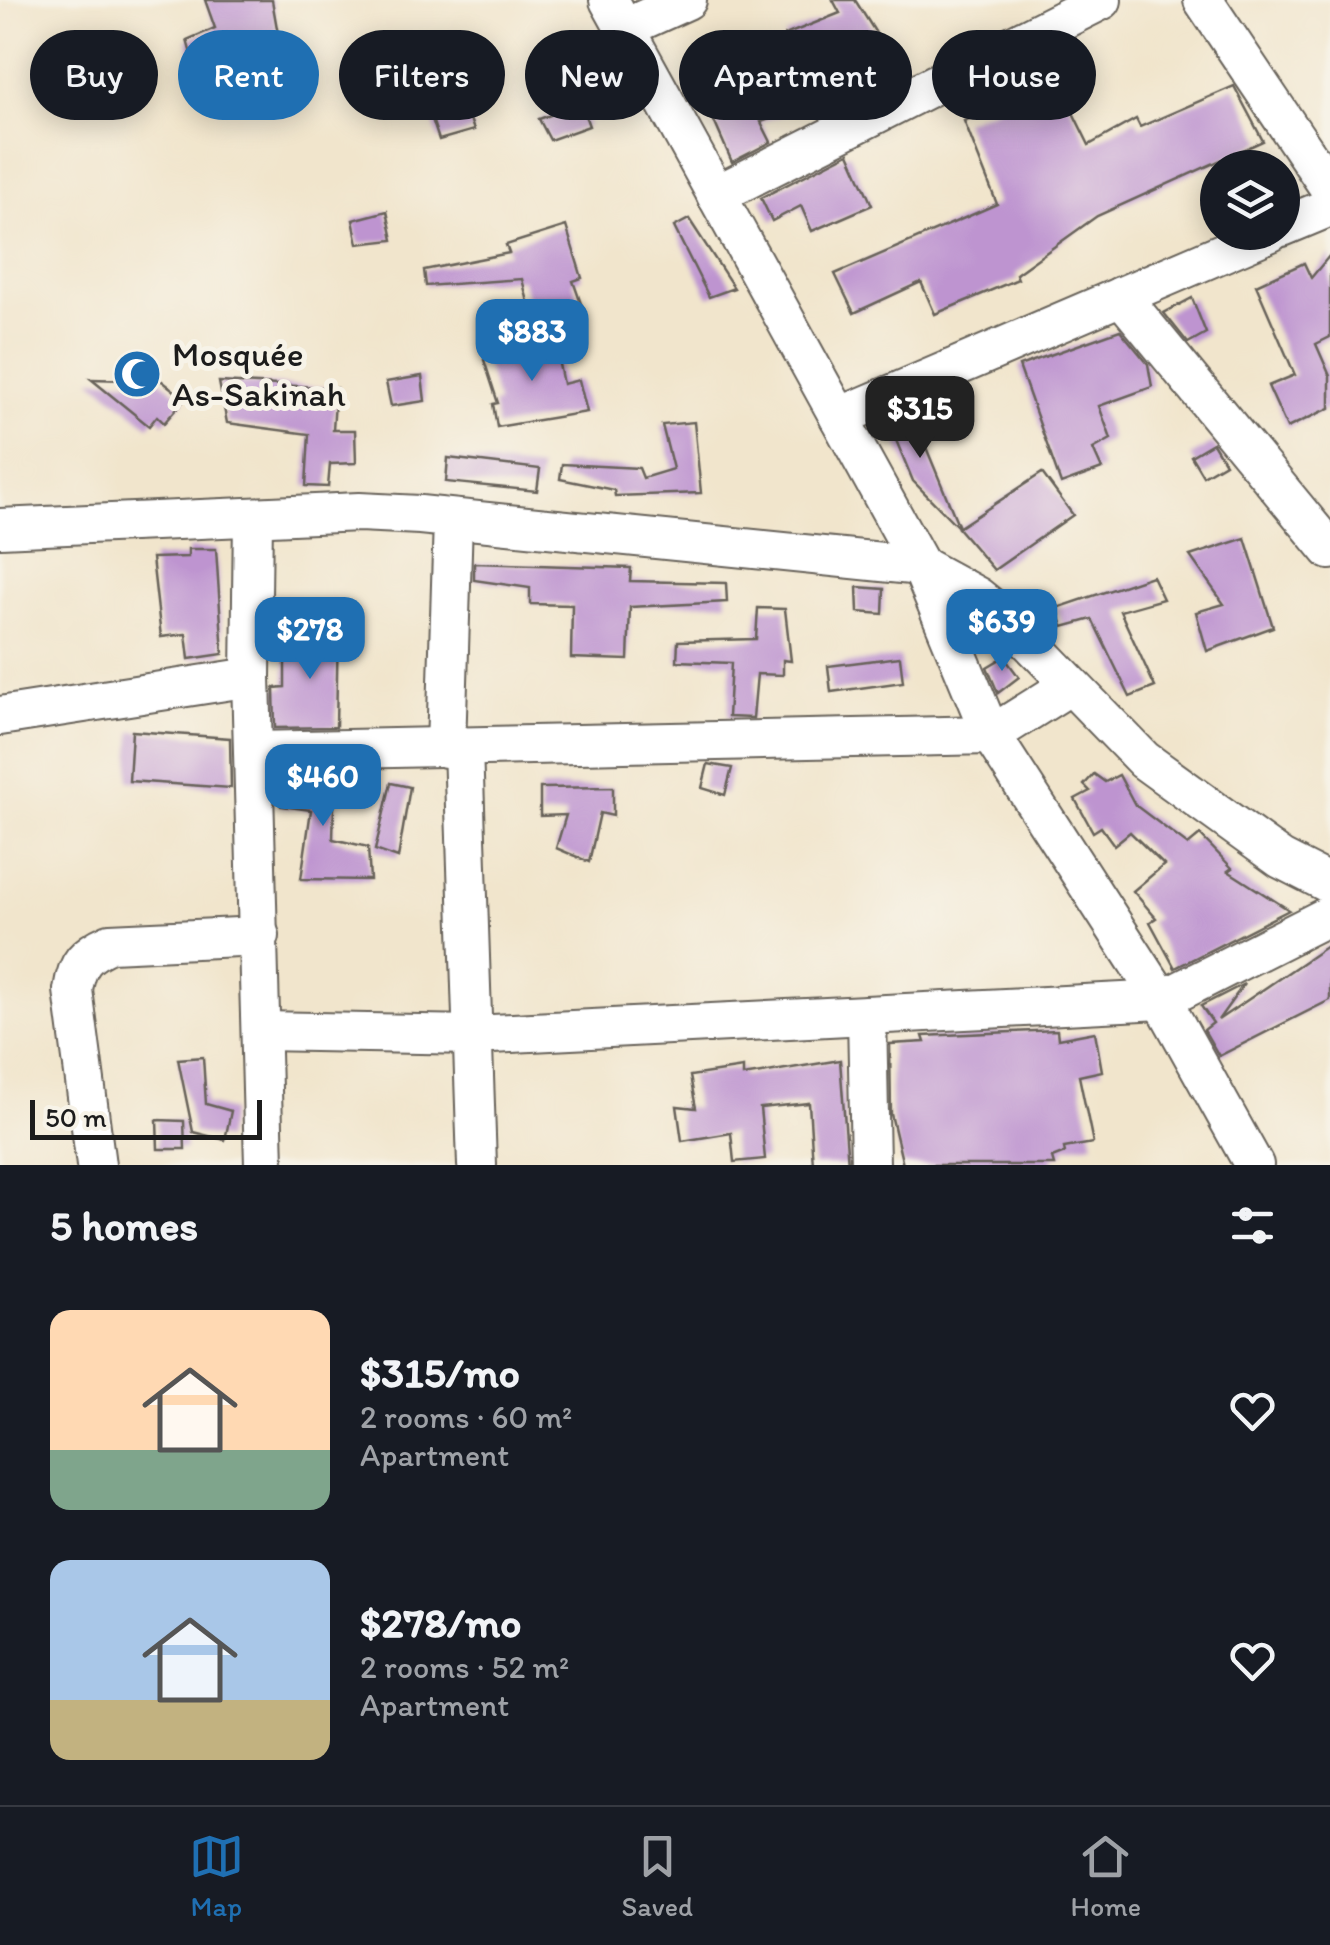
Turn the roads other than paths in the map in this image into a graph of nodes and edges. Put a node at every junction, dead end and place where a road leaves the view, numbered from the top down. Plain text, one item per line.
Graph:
1 (687, 0) edge
2 (1102, 0) edge
3 (1203, 0) edge
4 (617, 14) edge
5 (1330, 189) edge
6 (716, 195) junction
7 (1330, 207) edge
8 (1300, 220) edge
9 (1229, 250) edge
10 (1121, 296) junction
11 (839, 416) junction
12 (253, 517) junction
13 (453, 519) junction
14 (0, 528) edge
15 (1330, 550) edge
16 (921, 566) junction
17 (251, 677) junction
18 (1069, 686) junction
19 (0, 716) edge
20 (990, 734) junction
21 (454, 748) junction
22 (255, 751) junction
23 (1330, 884) edge
24 (1330, 915) edge
25 (260, 936) junction
26 (1162, 1000) junction
27 (867, 1015) junction
28 (262, 1031) junction
29 (473, 1035) junction
30 (1245, 1162) edge
31 (258, 1164) edge
32 (96, 1165) edge
33 (477, 1165) edge
34 (870, 1165) edge

1 - 4 street
2 - 6 street
3 - 5 street
4 - 6 street
6 - 11 street
7 - 8 street
9 - 10 street
10 - 11 street
10 - 15 street
11 - 16 street
12 - 13 street
12 - 14 street
12 - 17 street
13 - 16 street
13 - 21 street
16 - 18 street
16 - 20 street
17 - 19 street
17 - 22 street
18 - 20 street
18 - 23 street
20 - 21 street
20 - 26 street
21 - 22 street
21 - 29 street
22 - 25 street
24 - 26 street
25 - 28 street
25 - 32 street
26 - 27 street
26 - 30 street
27 - 29 street
27 - 34 street
28 - 29 street
28 - 31 street
29 - 33 street

